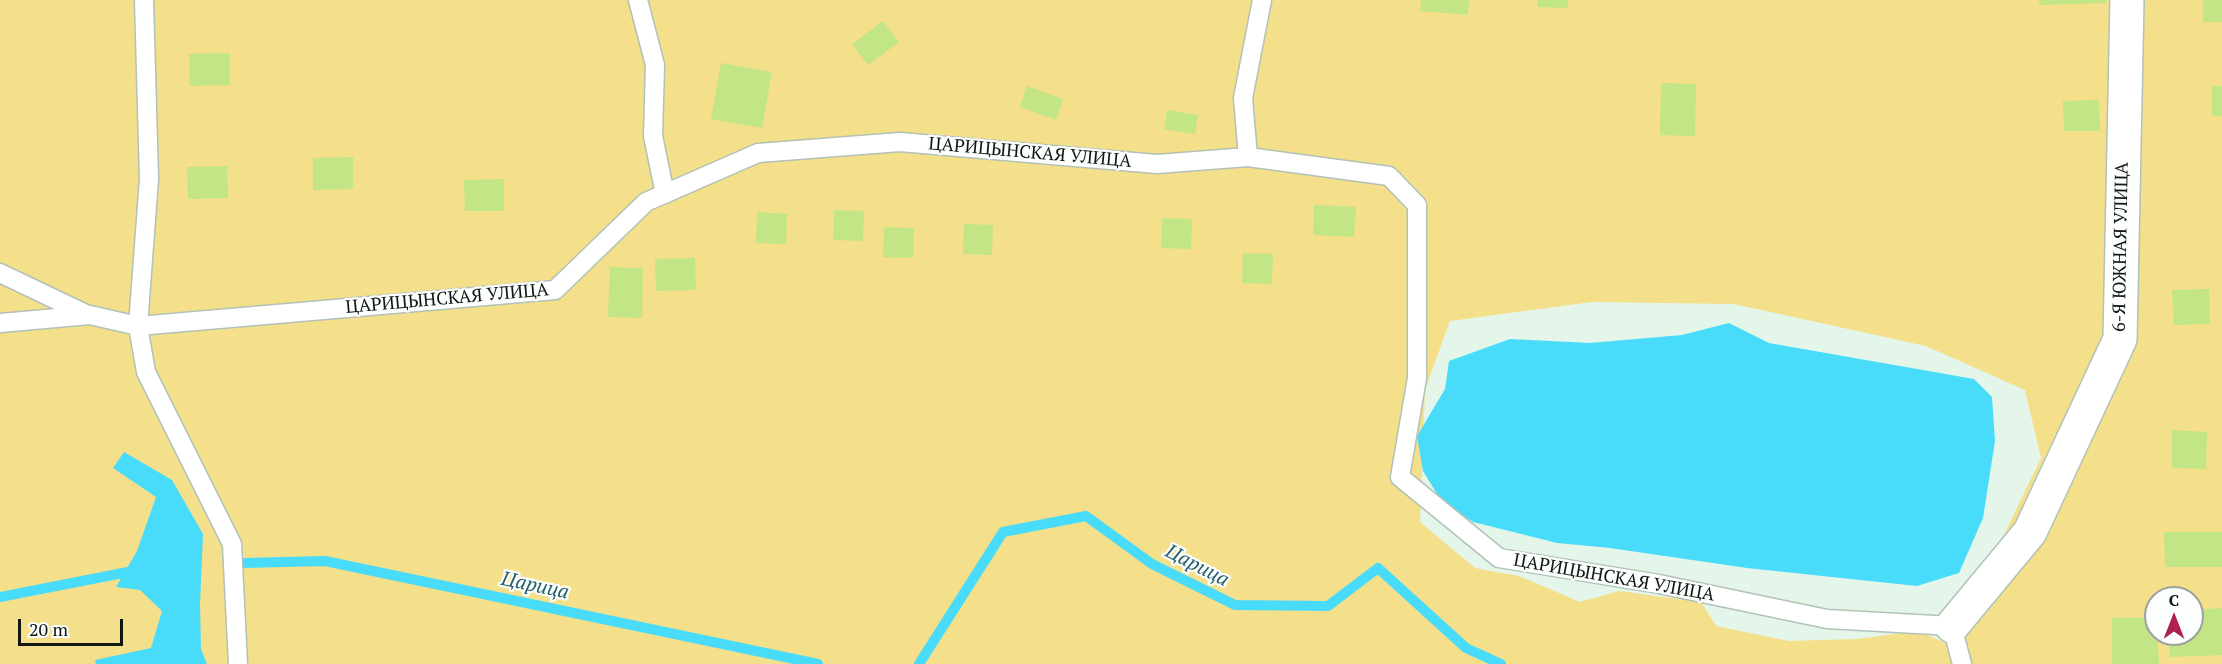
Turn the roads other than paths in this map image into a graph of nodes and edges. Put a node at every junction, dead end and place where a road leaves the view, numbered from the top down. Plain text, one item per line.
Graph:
1 (144, 0) edge
2 (638, 0) edge
3 (1262, 0) edge
4 (2127, 0) edge
5 (1248, 157) junction
6 (665, 194) junction
7 (0, 273) edge
8 (90, 315) junction
9 (0, 323) edge
10 (138, 326) junction
11 (1952, 626) junction
12 (238, 664) edge
13 (1962, 664) edge

1 - 10 lane
2 - 6 lane
3 - 5 lane
4 - 11 street, 6-Я ЮЖНАЯ УЛИЦА
5 - 6 lane, ЦАРИЦЫНСКАЯ УЛИЦА
5 - 11 lane, ЦАРИЦЫНСКАЯ УЛИЦА
6 - 10 lane, ЦАРИЦЫНСКАЯ УЛИЦА
7 - 8 lane
8 - 9 lane
8 - 10 lane, ЦАРИЦЫНСКАЯ УЛИЦА
10 - 12 lane
11 - 13 lane

